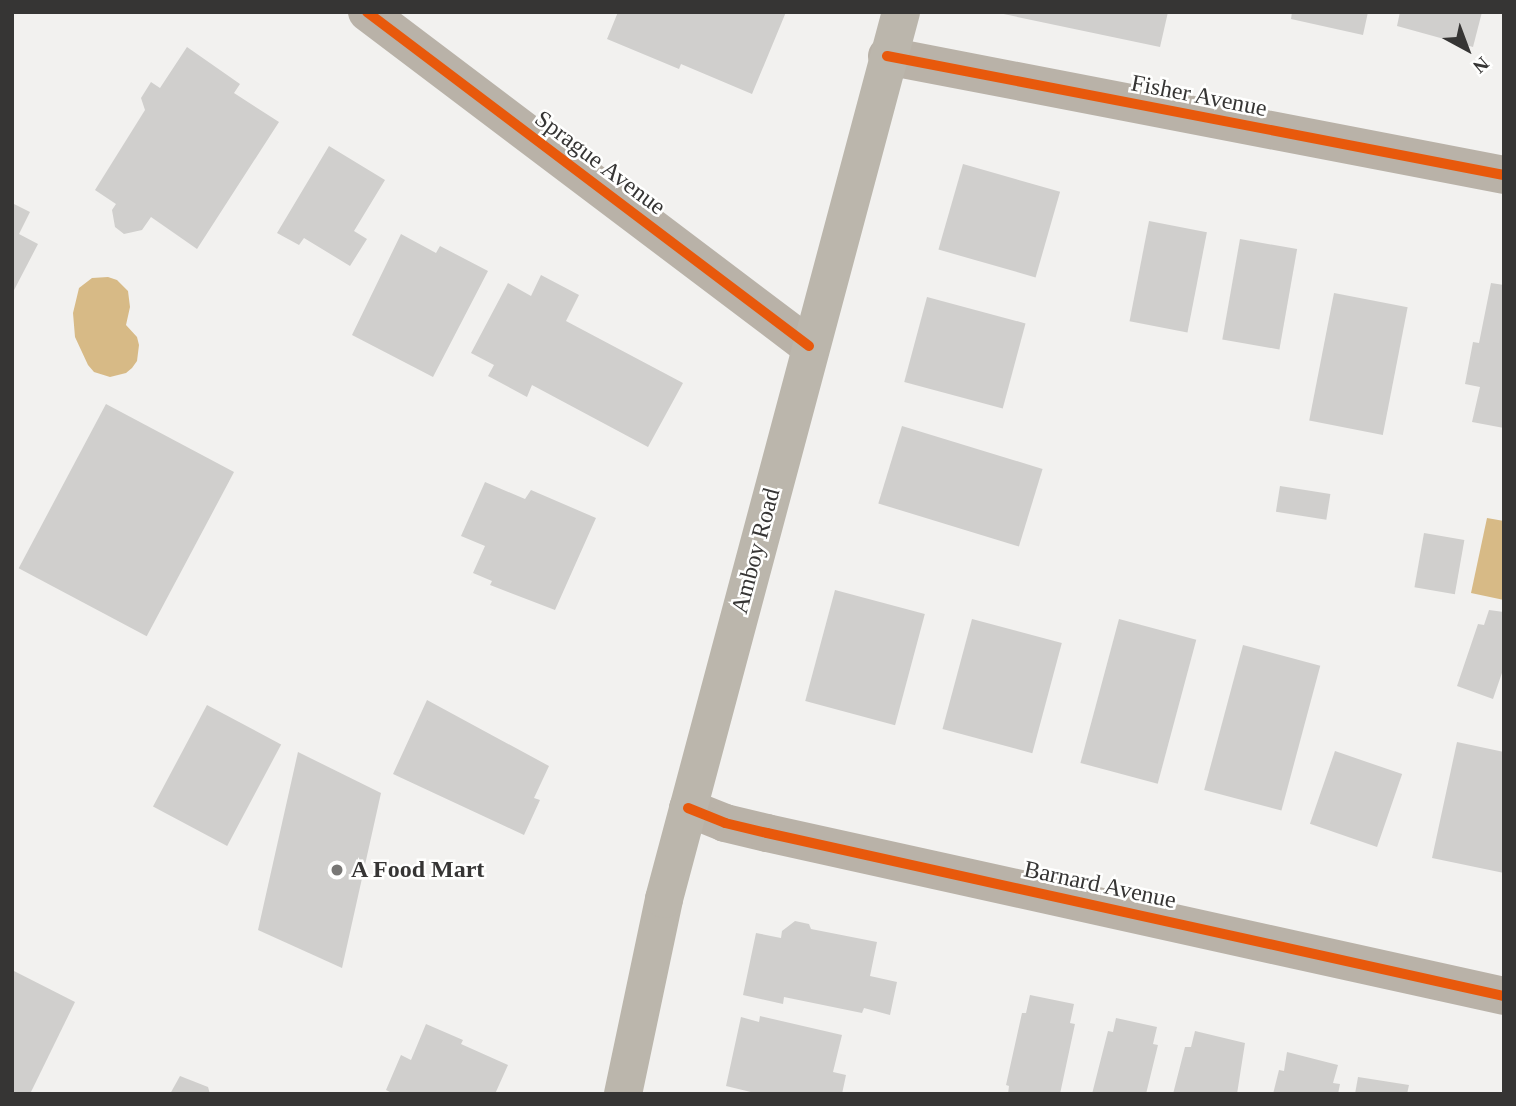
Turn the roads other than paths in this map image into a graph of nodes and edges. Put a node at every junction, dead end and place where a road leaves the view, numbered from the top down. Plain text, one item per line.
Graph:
1 (367, 12) edge
2 (901, 12) edge
3 (887, 56) junction
4 (1504, 175) edge
5 (809, 346) junction
6 (688, 808) junction
7 (1504, 996) edge
8 (623, 1094) edge

1 - 5 street, Sprague Avenue
2 - 3 main road, Amboy Road
3 - 4 street, Fisher Avenue
3 - 5 main road, Amboy Road
5 - 6 main road, Amboy Road
6 - 7 street, Barnard Avenue
6 - 8 main road, Amboy Road

